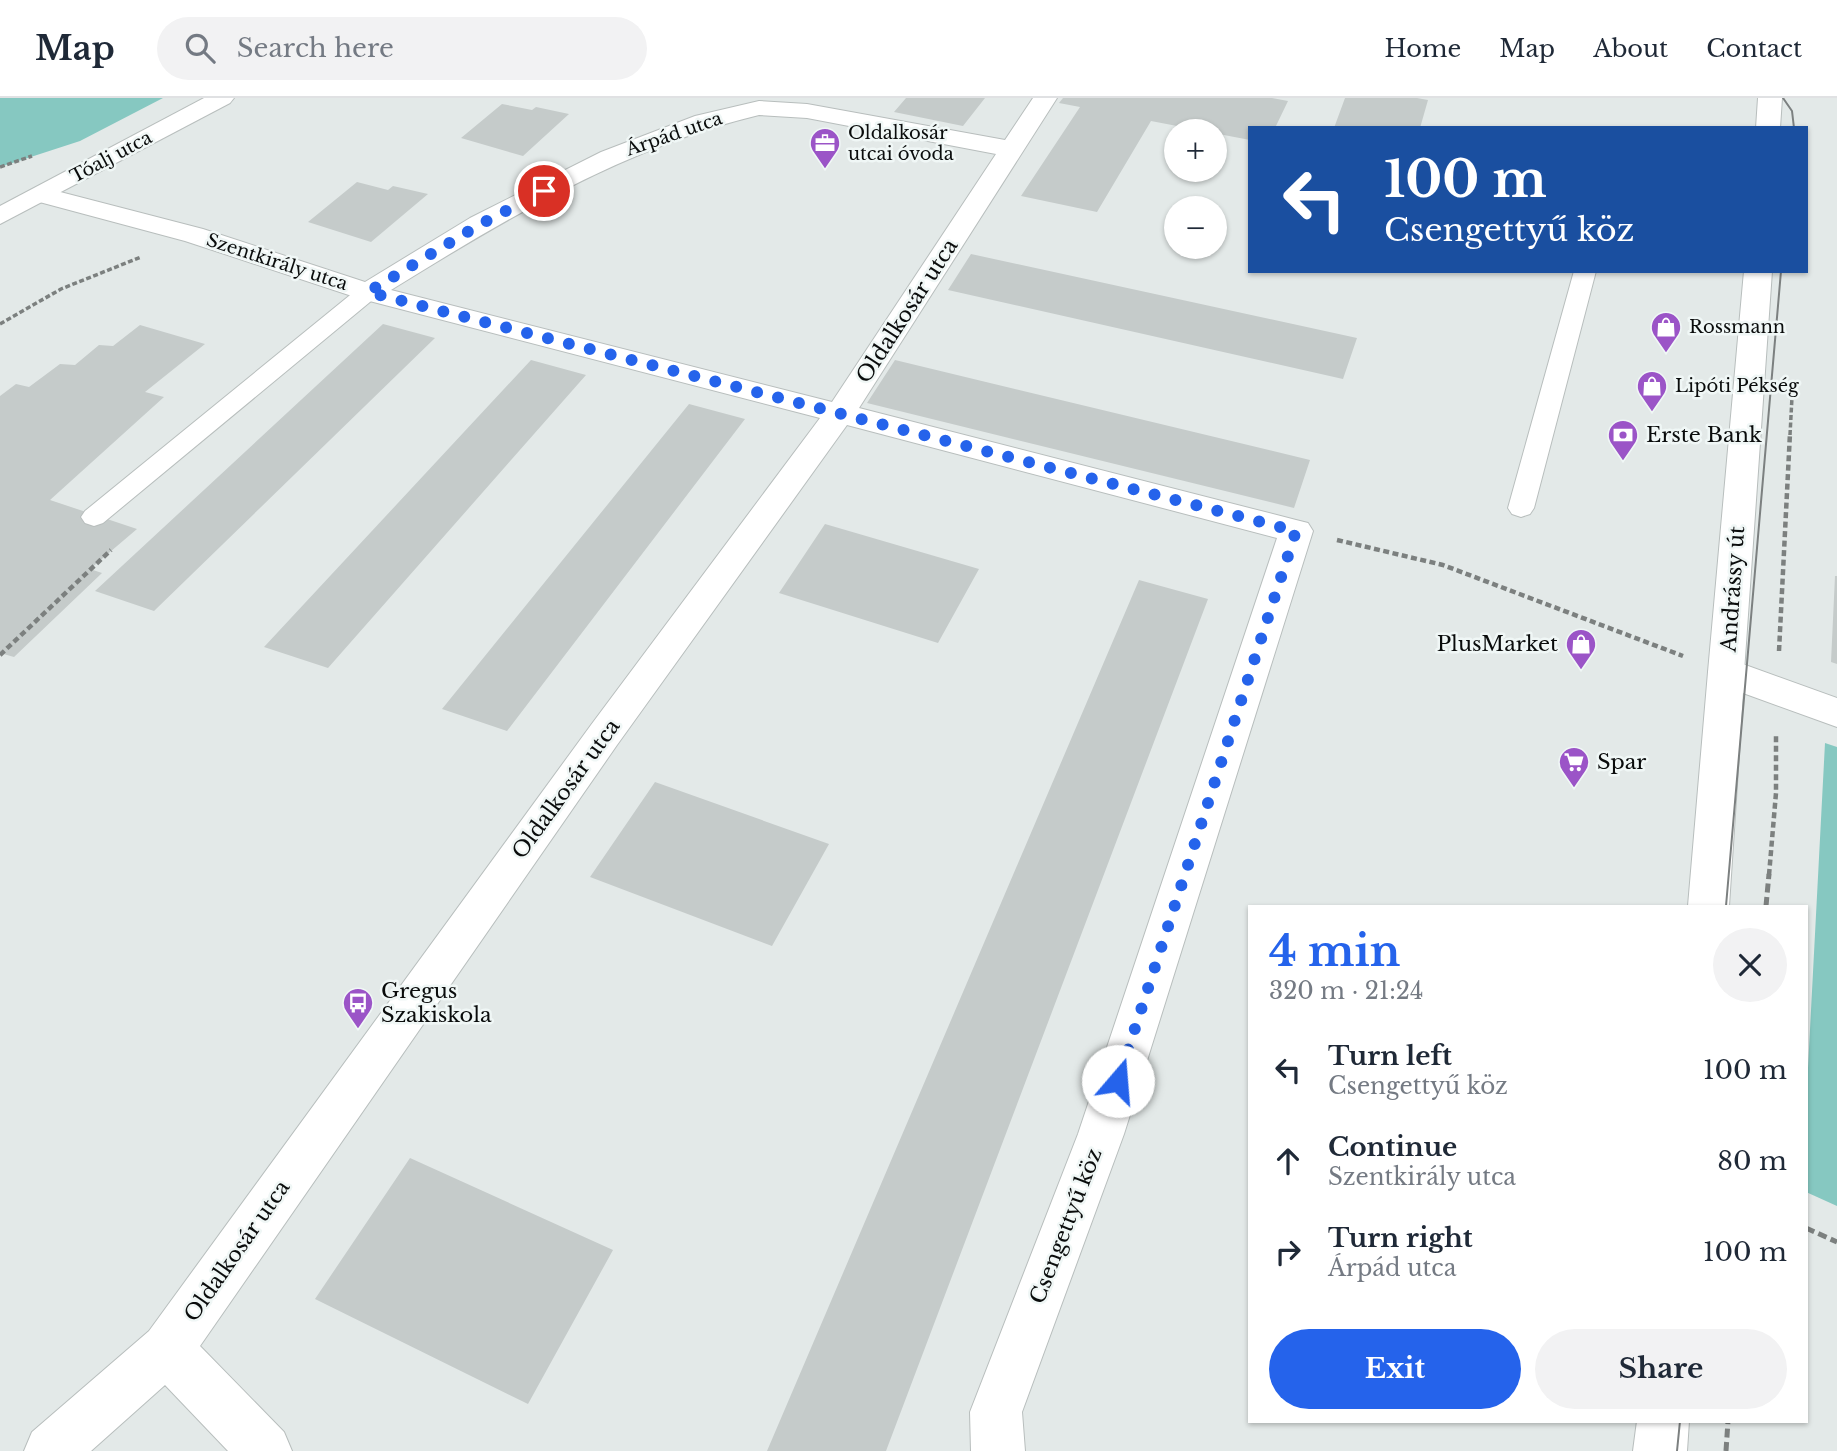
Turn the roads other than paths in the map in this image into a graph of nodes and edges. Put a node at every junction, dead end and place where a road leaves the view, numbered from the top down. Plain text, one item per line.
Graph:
1 (222, 98) edge
2 (1045, 98) edge
3 (1770, 98) edge
4 (1768, 126) edge
5 (1012, 149) junction
6 (41, 195) junction
7 (0, 216) edge
8 (1584, 273) edge
9 (1758, 273) edge
10 (368, 292) junction
11 (839, 415) junction
12 (1521, 508) dead end
13 (94, 517) road end
14 (1726, 672) junction
15 (1837, 713) edge
16 (1708, 905) edge
17 (167, 1349) junction
18 (1662, 1423) edge
19 (51, 1451) edge
20 (265, 1451) edge
21 (998, 1451) edge
22 (1660, 1451) edge

1 - 6 street, Tóalj utca
2 - 5 street, Oldalkosár utca
3 - 4 street
5 - 10 street, Árpád utca
5 - 11 street, Oldalkosár utca
6 - 7 street, Tóalj utca
6 - 10 street, Szentkirály utca
8 - 12 lane
9 - 14 street, Andrássy út
10 - 11 street, Szentkirály utca
10 - 13 lane
11 - 17 street, Oldalkosár utca
11 - 21 street, Csengettyű köz
14 - 15 street
14 - 16 street, Andrássy út
17 - 19 street, Oldalkosár utca
17 - 20 street
18 - 22 street

